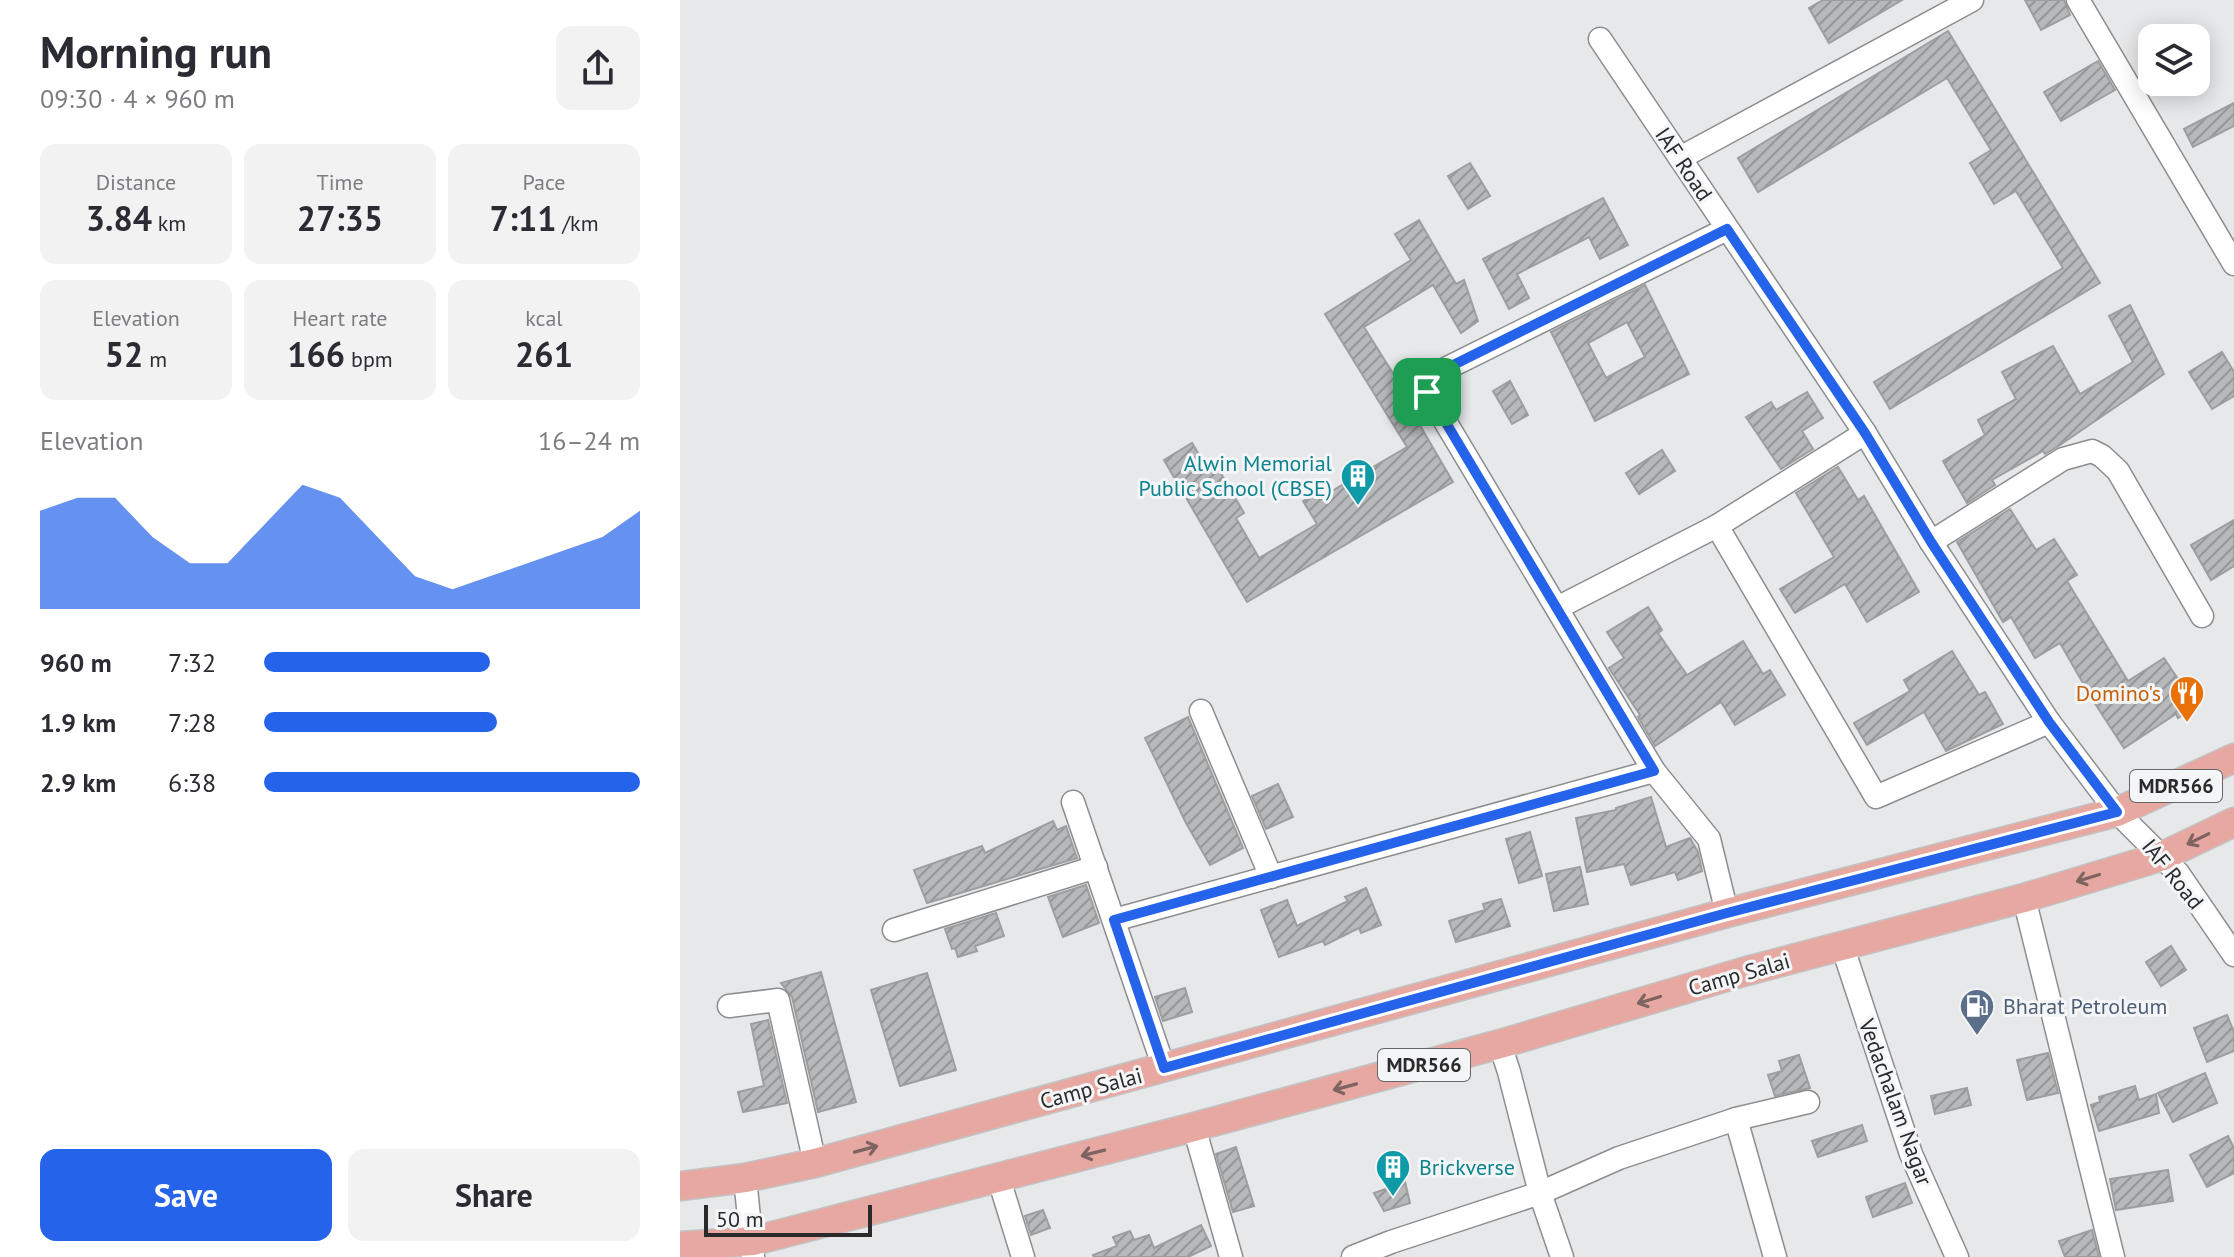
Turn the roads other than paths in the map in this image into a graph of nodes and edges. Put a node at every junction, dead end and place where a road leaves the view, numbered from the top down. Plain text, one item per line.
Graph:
1 (2078, 0) edge
2 (1964, 2) edge
3 (1600, 39) dead end
4 (1680, 158) junction
5 (1727, 229) junction
6 (2228, 240) edge
7 (2234, 264) edge
8 (1865, 433) junction
9 (1717, 526) junction
10 (1931, 542) junction
11 (1557, 608) junction
12 (2202, 616) dead end
13 (1201, 711) dead end
14 (2049, 722) junction
15 (2234, 758) edge
16 (1654, 771) junction
17 (1073, 802) dead end
18 (2117, 812) junction
19 (2234, 822) edge
20 (2163, 856) junction
21 (1096, 867) junction
22 (1271, 877) junction
23 (2024, 898) junction
24 (1727, 913) junction
25 (1114, 920) junction
26 (894, 930) dead end
27 (1842, 945) junction
28 (2234, 955) edge
29 (729, 1006) dead end
30 (1500, 1044) junction
31 (1164, 1068) junction
32 (1808, 1102) dead end
33 (1736, 1119) junction
34 (1194, 1127) junction
35 (815, 1163) junction
36 (998, 1176) junction
37 (745, 1178) junction
38 (680, 1186) edge
39 (1540, 1193) junction
40 (680, 1246) edge
41 (753, 1249) edge
42 (1393, 1249) edge
43 (1023, 1257) edge
44 (1231, 1257) edge
45 (1353, 1257) edge
46 (1562, 1257) edge
47 (1775, 1257) edge
48 (1957, 1257) edge
49 (2113, 1257) edge

1 - 6 street
2 - 4 street
3 - 4 street, IAF Road
4 - 5 street, IAF Road
5 - 8 street, IAF Road
5 - 11 street
6 - 7 street
8 - 9 street
8 - 10 street, IAF Road
9 - 11 street
9 - 14 street
10 - 12 street
10 - 14 street, IAF Road
11 - 16 street
13 - 22 street
14 - 18 street, IAF Road
15 - 18 main road, Camp Salai / MDR566
16 - 22 street
16 - 24 street
17 - 21 street
18 - 20 street, IAF Road
18 - 24 main road, Camp Salai / MDR566
19 -> 20 main road, Camp Salai / MDR566
20 -> 23 main road, Camp Salai / MDR566
20 - 28 street, IAF Road
21 - 25 street
21 - 26 street
22 - 25 street
23 - 27 main road, Camp Salai / MDR566
23 - 49 street
24 - 31 main road, Camp Salai / MDR566
25 - 31 street
27 -> 30 main road, Camp Salai / MDR566
27 - 48 street, Vedachalam Nagar
29 - 35 street
30 -> 34 main road, Camp Salai / MDR566
30 - 39 street
35 -> 31 main road, Camp Salai / MDR566
32 - 33 street
33 - 39 street
33 - 47 street
34 -> 36 main road, Camp Salai / MDR566
34 - 44 street
35 - 37 main road, Camp Salai / MDR566
36 - 41 main road, Camp Salai / MDR566
36 - 43 street
37 - 38 main road, Camp Salai / MDR566
37 - 41 street
39 - 42 street
39 - 46 street
40 - 41 main road, Camp Salai / MDR566
42 - 45 street

